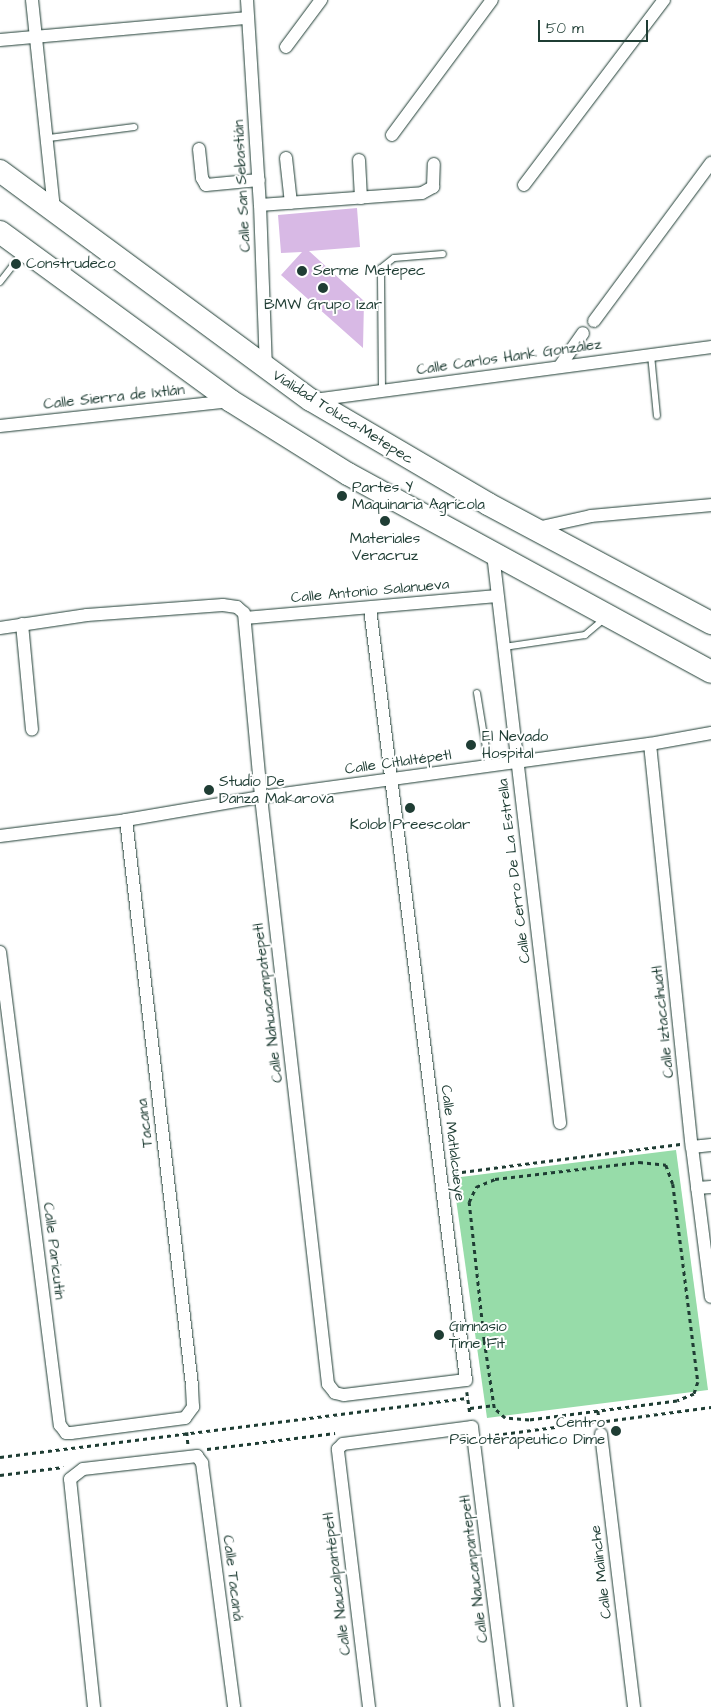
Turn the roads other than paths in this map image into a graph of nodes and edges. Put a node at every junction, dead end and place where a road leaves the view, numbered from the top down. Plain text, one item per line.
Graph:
1 (32, 0) edge
2 (247, 0) edge
3 (321, 0) edge
4 (492, 0) edge
5 (664, 0) edge
6 (248, 18) junction
7 (37, 37) junction
8 (0, 40) edge
9 (286, 47) dead end
10 (134, 127) dead end
11 (392, 135) dead end
12 (49, 138) junction
13 (199, 149) dead end
14 (286, 158) dead end
15 (359, 160) dead end
16 (711, 163) edge
17 (434, 164) dead end
18 (0, 171) edge
19 (259, 180) junction
20 (524, 185) dead end
21 (361, 198) junction
22 (291, 203) junction
23 (260, 205) junction
24 (54, 213) junction
25 (0, 232) edge
26 (26, 250) junction
27 (444, 254) dead end
28 (0, 282) edge
29 (594, 321) dead end
30 (583, 333) dead end
31 (711, 348) edge
32 (650, 355) junction
33 (560, 366) junction
34 (266, 369) junction
35 (382, 390) junction
36 (311, 400) junction
37 (231, 401) junction
38 (657, 416) dead end
39 (0, 426) edge
40 (711, 505) edge
41 (537, 528) junction
42 (493, 554) junction
43 (498, 596) junction
44 (370, 608) junction
45 (243, 613) junction
46 (608, 616) junction
47 (711, 623) edge
48 (22, 624) junction
49 (0, 628) edge
50 (504, 647) junction
51 (711, 672) edge
52 (478, 693) dead end
53 (32, 730) dead end
54 (711, 733) edge
55 (650, 744) junction
56 (518, 763) junction
57 (489, 766) junction
58 (390, 780) junction
59 (260, 797) junction
60 (126, 820) junction
61 (0, 836) edge
62 (0, 952) edge
63 (560, 1123) dead end
64 (692, 1145) junction
65 (711, 1145) edge
66 (711, 1187) edge
67 (697, 1188) junction
68 (711, 1297) edge
69 (466, 1380) joint
70 (185, 1418) joint
71 (472, 1421) joint
72 (601, 1434) dead end
73 (94, 1707) edge
74 (234, 1707) edge
75 (368, 1707) edge
76 (507, 1707) edge
77 (634, 1707) edge

1 - 7 street
2 - 6 street, Calle San Sebastián
3 - 9 street
4 - 11 street
5 - 20 street
6 - 7 street
6 - 19 street, Calle San Sebastián
7 - 8 street
7 - 12 street
10 - 12 lane
12 - 24 street
13 - 19 street
14 - 22 street
15 - 21 street
16 - 29 street
17 - 21 street
18 - 24 highway, Vialidad Toluca-Metepec
19 - 23 street, Calle San Sebastián
21 - 22 street
22 - 23 street
23 - 34 street, Calle San Sebastián
24 - 34 highway, Vialidad Toluca-Metepec
25 - 26 highway
26 - 28 lane
26 - 37 highway
27 - 35 lane
30 - 33 street
31 - 32 street, Calle Carlos Hank González
32 - 33 street, Calle Carlos Hank González
32 - 38 lane
33 - 35 street, Calle Carlos Hank González
34 - 36 highway, Vialidad Toluca-Metepec
35 - 36 street, Calle Carlos Hank González
36 - 41 highway, Vialidad Toluca-Metepec
37 - 39 street, Calle Sierra de Ixtlán
37 - 42 highway
40 - 41 street
41 - 47 highway, Vialidad Toluca-Metepec
42 - 43 street, Calle Cerro De La Estrella
42 - 46 highway
43 - 44 street, Calle Antonio Salanueva
43 - 50 street, Calle Cerro De La Estrella
44 - 45 street, Calle Antonio Salanueva
44 - 58 street, Calle Matlalcueye
45 - 48 street, Calle Antonio Salanueva
45 - 59 street, Calle Nahuacampatepetl
46 - 50 lane
46 - 51 highway
48 - 49 street, Calle Antonio Salanueva
48 - 53 street
50 - 56 street, Calle Cerro De La Estrella
52 - 57 lane
54 - 55 street, Calle Citlaltépetl
55 - 56 street, Calle Citlaltépetl
55 - 64 street, Calle Iztaccíhuatl
56 - 57 street, Calle Citlaltépetl
56 - 63 street, Calle Cerro De La Estrella
57 - 58 street, Calle Citlaltépetl
58 - 59 street, Calle Citlaltépetl
58 - 69 street, Calle Matlalcueye
59 - 60 street, Calle Citlaltépetl
59 - 69 street, Calle Nahuacampatepetl
60 - 61 street, Calle Citlaltépetl
60 - 70 street, Tacana
62 - 70 street, Calle Paricutín
64 - 65 street
64 - 67 street, Calle Iztaccíhuatl
66 - 67 street
67 - 68 street, Calle Iztaccíhuatl
71 - 75 street, Calle Naucalpantépetl
71 - 76 street, Calle Naucanpantepetl
72 - 77 street, Calle Malinche
73 - 74 street, Calle Tacaná

